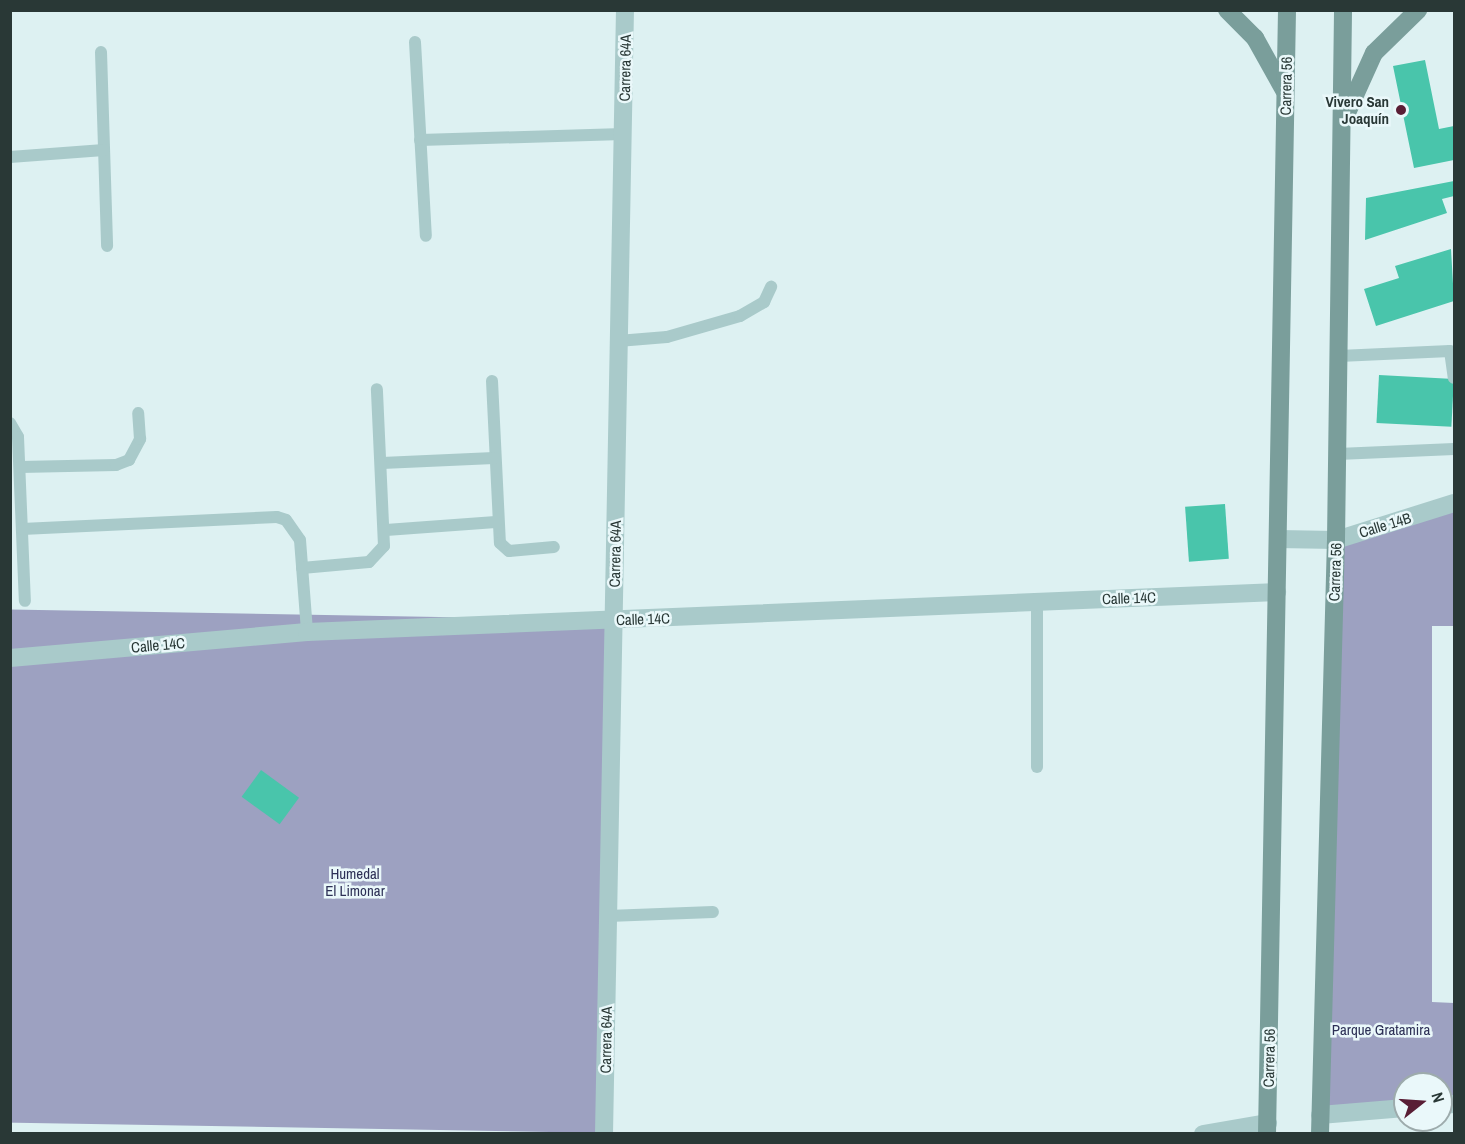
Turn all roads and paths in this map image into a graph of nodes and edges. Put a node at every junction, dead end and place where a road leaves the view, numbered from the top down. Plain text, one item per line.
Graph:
1 (626, 10) edge
2 (1227, 10) edge
3 (1287, 10) edge
4 (1343, 10) edge
5 (1418, 10) edge
6 (415, 42) dead end
7 (101, 52) dead end
8 (1286, 94) junction
9 (1342, 125) junction
10 (623, 134) junction
11 (420, 140) junction
12 (104, 150) junction
13 (10, 157) edge
14 (426, 236) dead end
15 (107, 246) dead end
16 (771, 287) dead end
17 (618, 341) junction
18 (1340, 356) junction
19 (1455, 378) edge
20 (492, 381) dead end
21 (377, 389) dead end
22 (138, 413) dead end
23 (10, 423) edge
24 (1455, 449) edge
25 (1338, 454) junction
26 (494, 458) junction
27 (382, 463) junction
28 (20, 467) junction
29 (1455, 503) edge
30 (496, 522) junction
31 (22, 529) junction
32 (386, 530) junction
33 (1278, 539) junction
34 (1336, 540) junction
35 (554, 547) dead end
36 (302, 568) junction
37 (1277, 592) junction
38 (25, 601) dead end
39 (1037, 602) junction
40 (614, 620) junction
41 (307, 632) junction
42 (10, 658) edge
43 (1036, 767) dead end
44 (712, 912) dead end
45 (608, 916) junction
46 (1393, 1109) edge
47 (1320, 1115) junction
48 (1267, 1128) edge
49 (604, 1134) edge
50 (1203, 1134) edge
51 (1320, 1134) edge

1 - 10 street, Carrera 64A
2 - 8 street
3 - 8 street, Carrera 56
4 - 9 street, Carrera 56
5 - 9 street
6 - 11 lane
7 - 12 lane
8 - 33 street, Carrera 56
9 - 18 street, Carrera 56
10 - 11 lane
10 - 17 street, Carrera 64A
11 - 14 lane
12 - 13 lane
12 - 15 lane
16 - 17 lane
17 - 40 street, Carrera 64A
18 - 19 lane
18 - 25 street, Carrera 56
20 - 26 lane
21 - 27 lane
22 - 28 lane
23 - 28 lane
24 - 25 lane
25 - 34 street, Carrera 56
26 - 27 lane
26 - 30 lane
27 - 32 lane
28 - 31 lane
29 - 34 street, Calle 14B
30 - 32 lane
30 - 35 lane
31 - 36 lane
31 - 38 lane
32 - 36 lane
33 - 34 street, Calle 14B
33 - 37 street, Carrera 56
34 - 47 street, Carrera 56
36 - 41 lane
37 - 39 street, Calle 14C
37 - 48 street, Carrera 56
39 - 40 street, Calle 14C
39 - 43 lane
40 - 41 street, Calle 14C
40 - 45 street, Carrera 64A
41 - 42 street, Calle 14C
44 - 45 lane
45 - 49 street, Carrera 64A
46 - 47 street
47 - 51 street, Carrera 56
48 - 50 street

